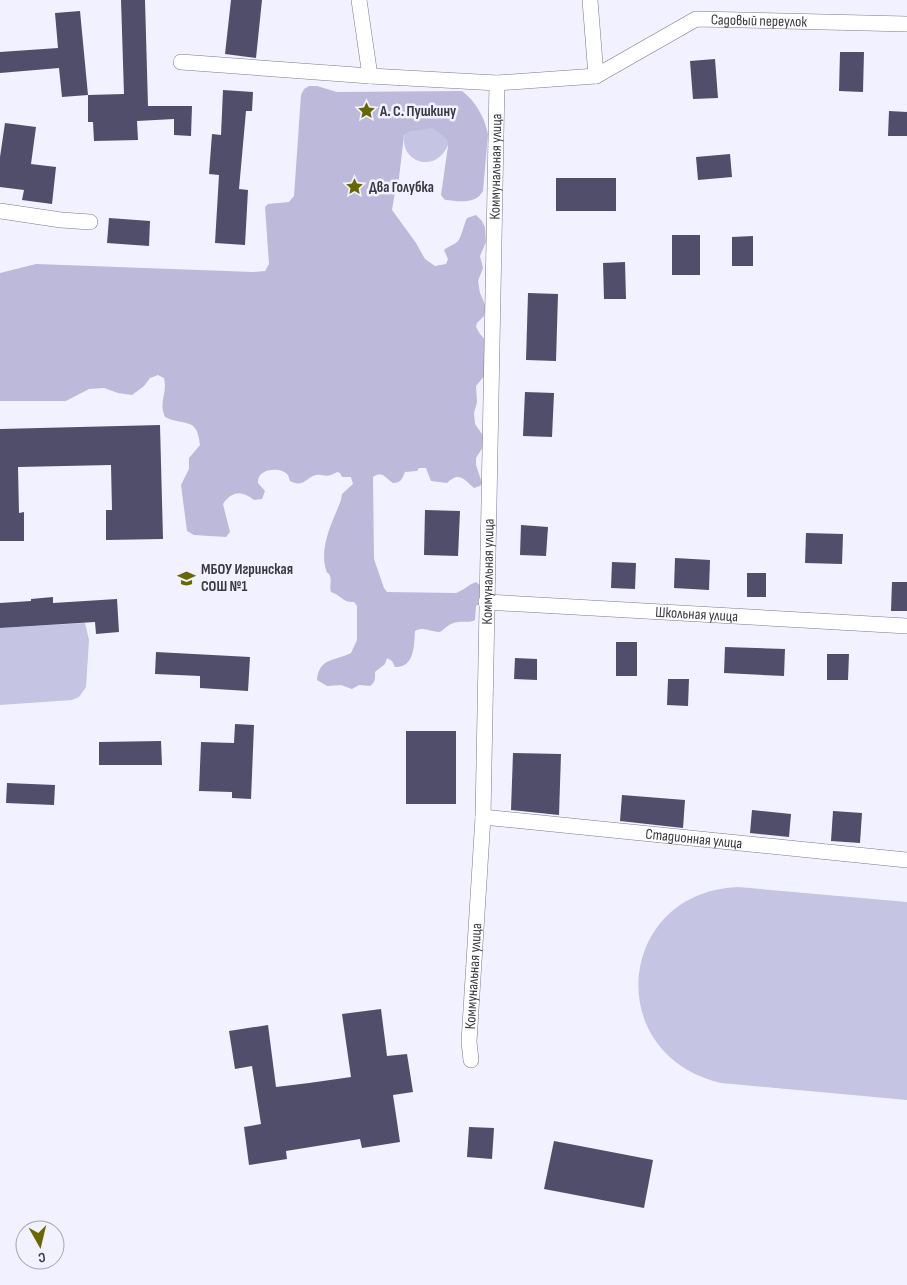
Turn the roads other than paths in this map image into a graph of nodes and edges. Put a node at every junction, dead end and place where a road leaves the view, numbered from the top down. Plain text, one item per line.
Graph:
1 (359, 0) edge
2 (590, 0) edge
3 (907, 24) edge
4 (181, 62) dead end
5 (370, 76) junction
6 (596, 76) junction
7 (497, 83) junction
8 (0, 211) edge
9 (90, 222) dead end
10 (486, 602) junction
11 (907, 626) edge
12 (483, 817) junction
13 (907, 860) edge
14 (471, 1060) dead end

1 - 5 street
2 - 6 street
3 - 6 street, Садовый переулок
4 - 5 street
5 - 7 street
6 - 7 street
7 - 10 street, Коммунальная улица
8 - 9 street
10 - 11 street, Школьная улица
10 - 12 street, Коммунальная улица
12 - 13 street, Стадионная улица
12 - 14 street, Коммунальная улица

